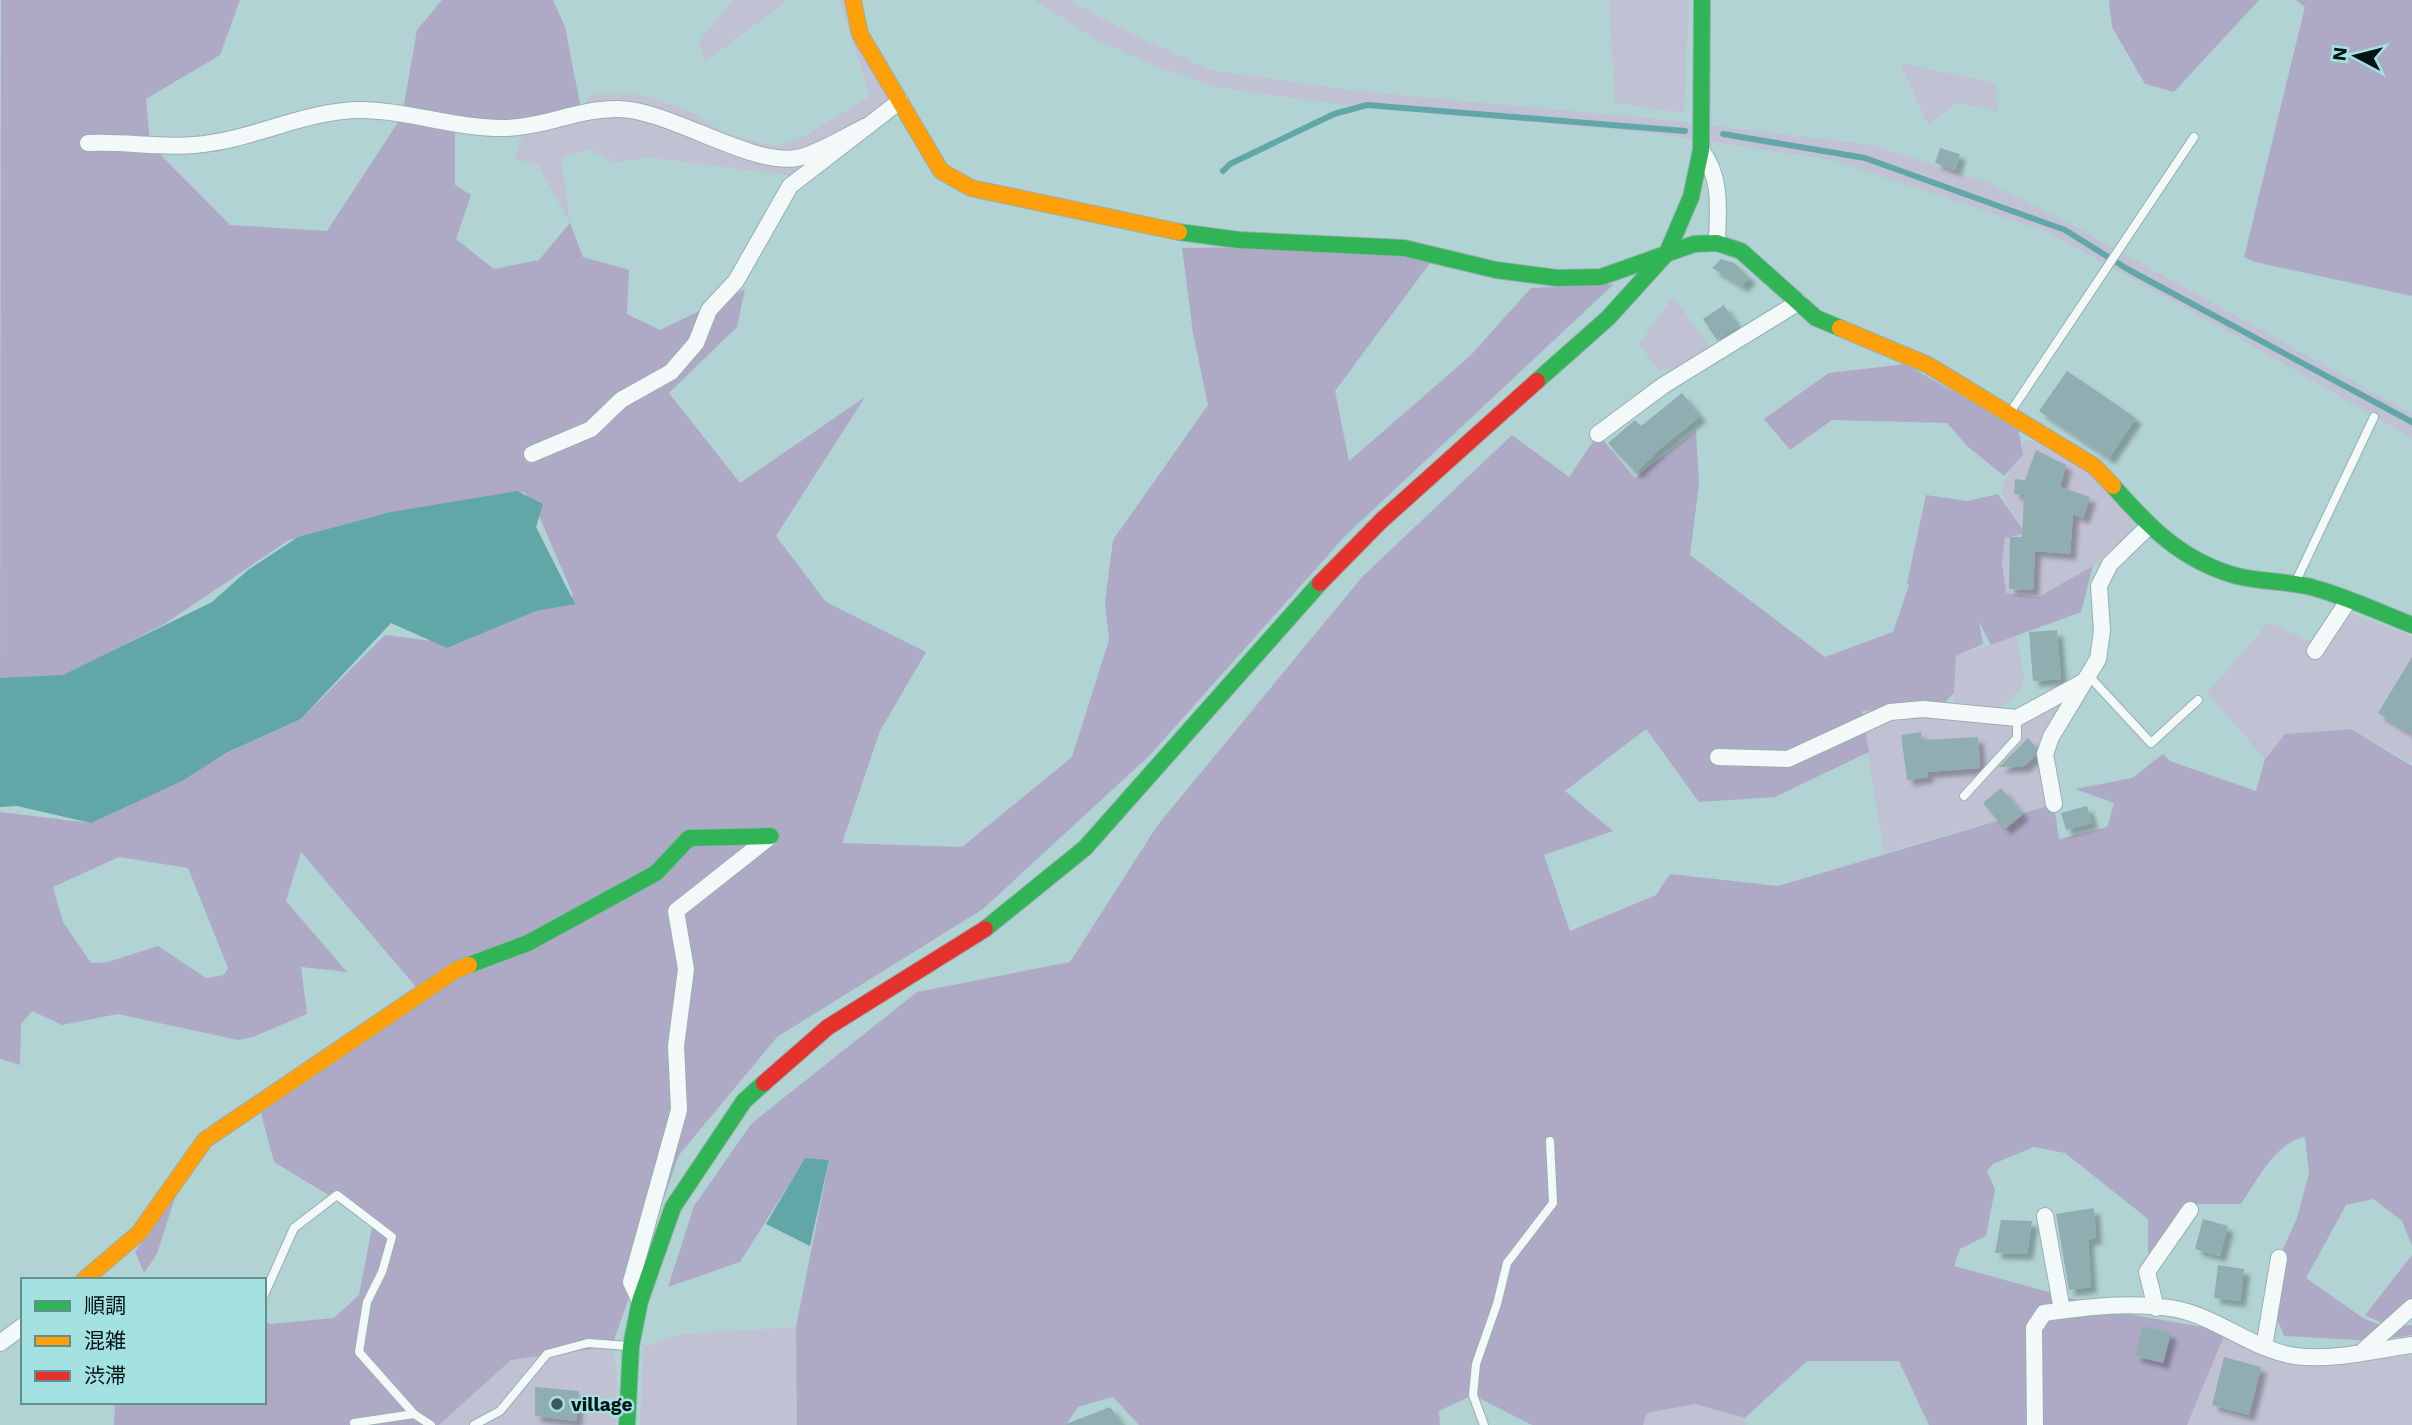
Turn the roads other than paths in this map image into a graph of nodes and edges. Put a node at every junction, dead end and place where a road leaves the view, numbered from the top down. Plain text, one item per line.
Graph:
1 (853, 0) edge
2 (1702, 0) edge
3 (900, 101) junction
4 (869, 125) junction
5 (2194, 137) dead end
6 (88, 143) dead end
7 (1701, 150) junction
8 (1717, 243) junction
9 (1667, 253) junction
10 (1799, 302) junction
11 (2009, 414) junction
12 (2374, 417) dead end
13 (1598, 434) dead end
14 (531, 454) dead end
15 (2149, 526) junction
16 (2295, 583) junction
17 (2348, 601) junction
18 (2412, 625) edge
19 (2315, 651) dead end
20 (2086, 678) junction
21 (2198, 700) dead end
22 (2017, 718) junction
23 (1718, 757) dead end
24 (1964, 796) dead end
25 (2054, 804) dead end
26 (1550, 1141) dead end
27 (2190, 1210) dead end
28 (2045, 1216) dead end
29 (2279, 1258) dead end
30 (86, 1278) edge
31 (266, 1291) edge
32 (640, 1301) junction
33 (2412, 1307) edge
34 (2156, 1308) junction
35 (2063, 1310) junction
36 (21, 1327) edge
37 (0, 1343) edge
38 (2412, 1345) edge
39 (631, 1346) junction
40 (2264, 1347) junction
41 (2363, 1351) junction
42 (414, 1414) junction
43 (354, 1423) edge
44 (431, 1425) edge
45 (474, 1425) edge
46 (626, 1425) edge
47 (1484, 1425) edge
48 (2035, 1425) edge

1 - 3 street
2 - 7 street
3 - 4 street
3 - 9 street
4 - 6 street
4 - 14 street
5 - 11 lane
7 - 8 street
7 - 9 street
8 - 9 street
8 - 10 street
9 - 32 street
10 - 11 street
10 - 13 street
11 - 15 street
12 - 16 lane
15 - 16 street
15 - 20 street
16 - 17 street
17 - 18 street
17 - 19 street
20 - 21 lane
20 - 22 street
20 - 25 street
22 - 23 street
22 - 24 lane
26 - 47 lane
27 - 34 street
28 - 35 street
29 - 40 street
30 - 32 street
31 - 42 lane
32 - 39 street
33 - 41 street
34 - 35 street
34 - 40 street
35 - 48 street
36 - 37 street
38 - 41 street
39 - 45 lane
39 - 46 street
40 - 41 street
42 - 43 lane
42 - 44 lane

